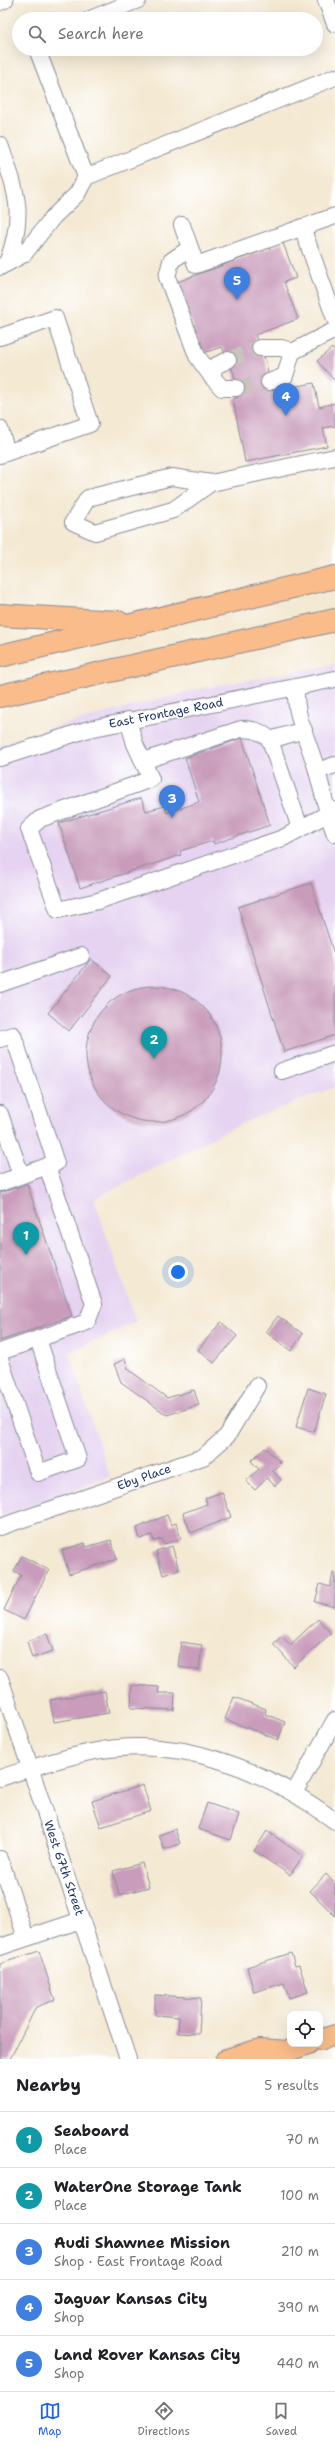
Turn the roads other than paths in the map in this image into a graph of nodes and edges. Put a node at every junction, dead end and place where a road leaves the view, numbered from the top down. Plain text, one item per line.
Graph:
1 (5, 0) edge
2 (138, 0) edge
3 (326, 0) edge
4 (0, 2) edge
5 (108, 12) edge
6 (335, 24) edge
7 (40, 56) edge
8 (335, 77) edge
9 (0, 145) edge
10 (5, 173) edge
11 (86, 177) junction
12 (335, 216) edge
13 (182, 225) dead end
14 (302, 227) junction
15 (190, 248) junction
16 (4, 265) edge
17 (335, 319) edge
18 (335, 330) edge
19 (0, 337) edge
20 (260, 348) tunnel mouth
21 (292, 352) junction
22 (228, 360) tunnel mouth
23 (212, 377) junction
24 (269, 382) tunnel mouth
25 (236, 388) tunnel mouth
26 (0, 429) edge
27 (4, 453) edge
28 (335, 457) edge
29 (211, 483) junction
30 (335, 577) edge
31 (0, 615) edge
32 (335, 620) edge
33 (143, 624) junction
34 (0, 656) edge
35 (335, 679) edge
36 (51, 685) junction
37 (296, 688) junction
38 (0, 696) edge
39 (0, 710) edge
40 (128, 720) junction
41 (304, 730) junction
42 (270, 740) junction
43 (0, 758) edge
44 (143, 761) junction
45 (335, 765) edge
46 (317, 771) junction
47 (331, 811) edge
48 (300, 828) junction
49 (335, 834) edge
50 (81, 956) dead end
51 (0, 984) edge
52 (0, 1039) edge
53 (335, 1053) edge
54 (282, 1071) dead end
55 (0, 1114) edge
56 (47, 1166) junction
57 (21, 1175) junction
58 (0, 1183) edge
59 (38, 1338) junction
60 (0, 1352) edge
61 (0, 1359) edge
62 (257, 1386) dead end
63 (0, 1527) edge
64 (0, 1678) edge
65 (335, 1720) edge
66 (30, 1768) junction
67 (0, 1778) edge
68 (294, 1793) junction
69 (335, 1821) edge
70 (0, 1859) edge
71 (81, 1920) junction
72 (26, 1938) junction
73 (0, 1947) edge
74 (335, 2035) edge
75 (323, 2039) edge
76 (302, 2047) edge
77 (284, 2056) edge
78 (128, 2059) edge
79 (226, 2059) edge

1 - 4 street
2 - 5 street
3 - 6 street
7 - 11 street
8 - 11 street
9 - 10 street
10 - 16 street
11 - 16 street
12 - 14 street
13 - 15 street
14 - 15 street
14 - 17 street
15 - 23 street
18 - 21 street
19 - 27 street
20 - 21 street
21 - 24 street
22 - 23 street
23 - 25 street
26 - 27 street
28 - 29 street
29 - 29 street
30 - 33 highway
31 - 33 highway
32 - 36 highway
33 - 34 highway
35 - 37 street, East Frontage Road
36 - 38 highway
36 - 39 highway
37 - 40 street, East Frontage Road
37 - 41 street
40 - 43 street, East Frontage Road
40 - 44 street
41 - 42 street
41 - 46 street
42 - 44 street
42 - 48 street
44 - 48 street
45 - 46 street
46 - 47 street
47 - 48 street
47 - 49 street
50 - 51 street
52 - 56 street
53 - 54 street
55 - 57 street
56 - 57 street
56 - 59 street
57 - 58 street
59 - 60 street
59 - 61 street
62 - 63 street, Eby Place
64 - 66 street, West 67th Street
65 - 68 street
66 - 67 street
66 - 68 street
66 - 71 street, West 67th Street
68 - 69 street
70 - 72 street
71 - 72 street
71 - 78 street, West 67th Street
72 - 73 street
74 - 75 main road
76 - 77 main road
77 - 79 main road

